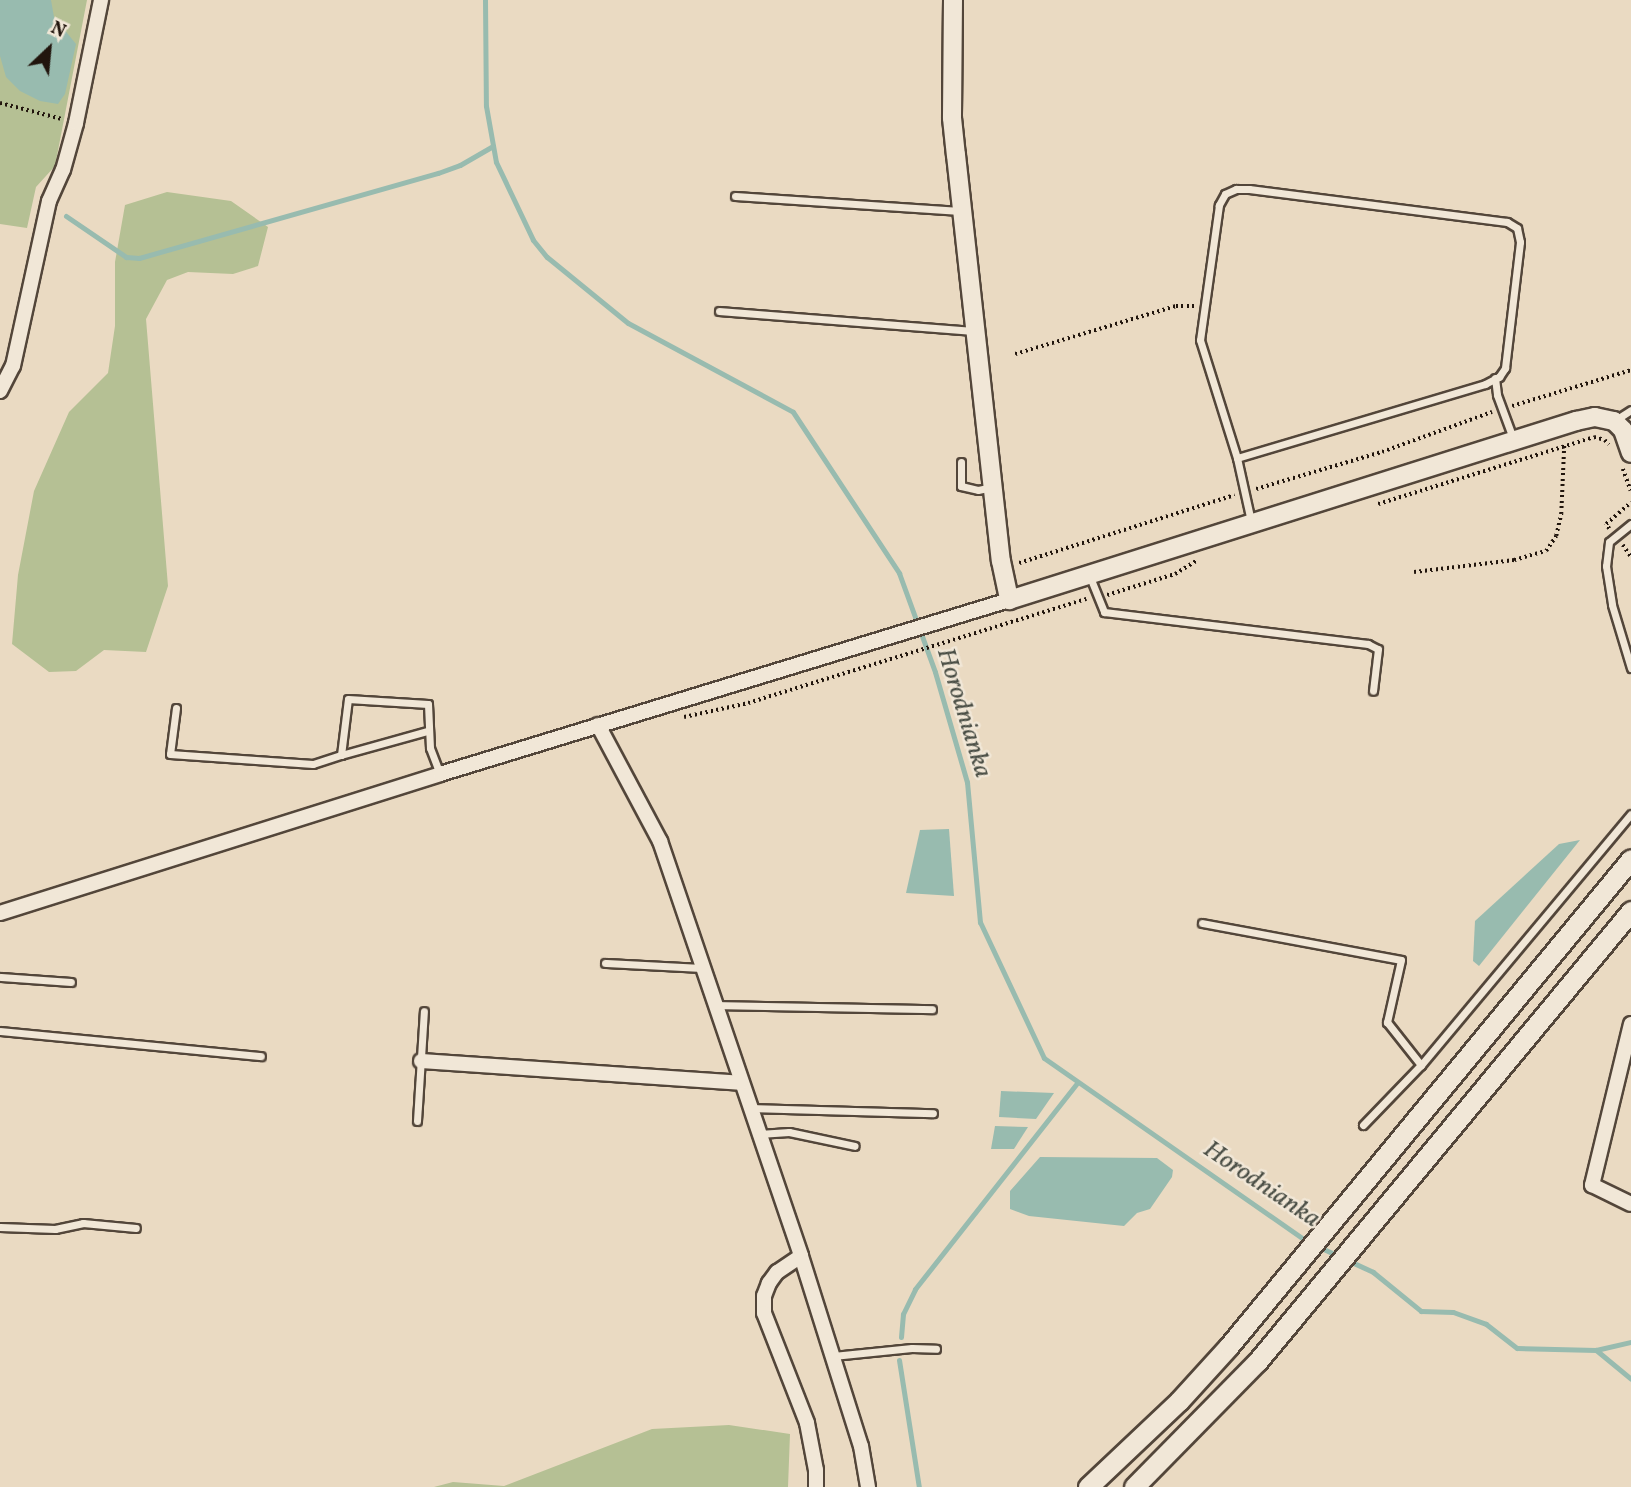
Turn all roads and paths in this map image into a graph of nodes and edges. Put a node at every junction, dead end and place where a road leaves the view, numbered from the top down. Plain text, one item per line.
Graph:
1 (101, 0) edge
2 (953, 0) edge
3 (0, 103) edge
4 (76, 123) junction
5 (735, 196) dead end
6 (963, 211) junction
7 (1204, 308) junction
8 (719, 311) dead end
9 (976, 331) junction
10 (1015, 354) dead end
11 (1631, 370) edge
12 (1495, 379) junction
13 (0, 391) edge
14 (1502, 409) junction
15 (1631, 410) edge
16 (1614, 421) junction
17 (1514, 441) junction
18 (1564, 447) junction
19 (1611, 448) dead end
20 (1624, 457) edge
21 (1237, 458) junction
22 (961, 462) dead end
23 (994, 487) junction
24 (1631, 491) edge
25 (1243, 492) junction
26 (1365, 508) dead end
27 (1251, 521) junction
28 (1631, 524) edge
29 (1202, 556) dead end
30 (1002, 569) junction
31 (1414, 572) dead end
32 (1089, 576) junction
33 (1099, 596) junction
34 (1009, 600) junction
35 (1631, 668) edge
36 (1373, 691) dead end
37 (176, 708) dead end
38 (702, 714) dead end
39 (598, 725) junction
40 (427, 731) junction
41 (341, 755) junction
42 (440, 774) junction
43 (1631, 814) edge
44 (1631, 859) edge
45 (1631, 911) edge
46 (0, 913) edge
47 (1202, 923) dead end
48 (605, 963) dead end
49 (704, 968) junction
50 (0, 978) edge
51 (71, 982) dead end
52 (715, 1005) junction
53 (932, 1009) dead end
54 (424, 1010) dead end
55 (1631, 1024) edge
56 (0, 1031) edge
57 (261, 1056) dead end
58 (421, 1061) junction
59 (1421, 1065) junction
60 (740, 1083) junction
61 (748, 1108) junction
62 (933, 1113) dead end
63 (417, 1122) dead end
64 (1363, 1125) dead end
65 (758, 1134) junction
66 (855, 1146) dead end
67 (1631, 1204) edge
68 (0, 1227) edge
69 (136, 1228) dead end
70 (801, 1256) junction
71 (936, 1349) dead end
72 (832, 1356) junction
73 (816, 1487) edge
74 (868, 1487) edge
75 (1088, 1487) edge
76 (1134, 1487) edge

1 - 4 street
2 - 6 street
3 - 4 path
4 - 13 street
5 - 6 lane
6 - 9 street
7 - 10 path
7 - 12 lane
7 - 21 lane
8 - 9 lane
9 - 23 street
11 - 14 path
12 - 14 lane
12 - 21 lane
14 - 17 lane
14 - 25 path
15 - 16 lane
16 - 17 street
16 - 20 street
17 - 27 street
18 - 19 path
18 - 26 path
18 - 31 path
20 - 24 path
21 - 25 lane
22 - 23 lane
23 - 30 street
25 - 27 lane
25 - 30 path
27 - 32 street
28 - 35 lane
29 - 33 path
30 - 34 street
32 - 33 lane
32 - 34 street
33 - 36 lane
33 - 38 path
34 - 39 street
37 - 41 lane
39 - 42 street
39 - 49 street
40 - 41 lane
40 - 41 lane
40 - 42 lane
42 - 46 street
43 - 59 lane
44 - 75 main road
45 - 76 main road
47 - 59 lane
48 - 49 lane
49 - 52 street
50 - 51 lane
52 - 53 lane
52 - 60 street
54 - 58 lane
55 - 67 street
56 - 57 lane
58 - 60 street
58 - 63 lane
59 - 64 lane
60 - 61 street
61 - 62 lane
61 - 65 street
65 - 66 lane
65 - 70 street
68 - 69 lane
70 - 72 street
70 - 73 street
71 - 72 lane
72 - 74 street

